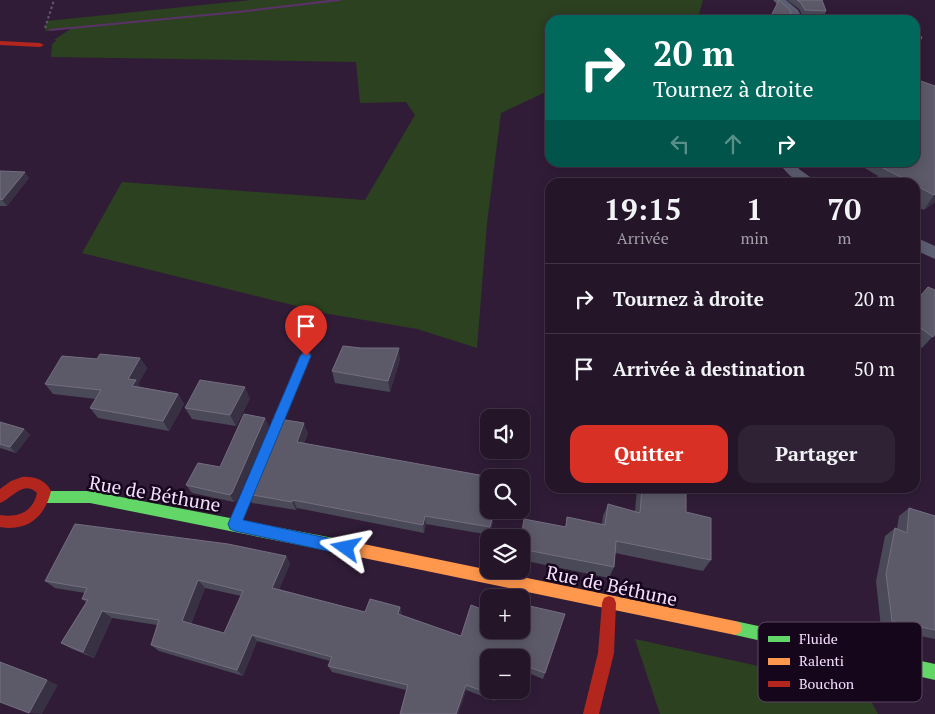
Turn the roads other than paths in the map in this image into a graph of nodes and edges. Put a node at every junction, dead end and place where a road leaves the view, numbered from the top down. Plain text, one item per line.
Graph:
1 (778, 0) edge
2 (795, 15) edge
3 (0, 43) edge
4 (40, 45) dead end
5 (790, 167) edge
6 (803, 178) edge
7 (920, 246) edge
8 (935, 253) edge
9 (306, 356) dead end
10 (268, 444) edge
11 (257, 471) edge
12 (2, 491) edge
13 (44, 497) junction
14 (235, 524) junction
15 (2, 526) edge
16 (609, 603) junction
17 (758, 635) edge
18 (922, 669) edge
19 (935, 672) edge
20 (591, 714) edge

1 - 2 street
3 - 4 street
5 - 6 street
7 - 8 street
9 - 10 lane
11 - 14 lane
12 - 13 street
13 - 14 street, Rue de Béthune
13 - 15 street
14 - 16 street, Rue de Béthune
16 - 17 street, Rue de Béthune
16 - 20 street
18 - 19 street, Rue de Béthune

